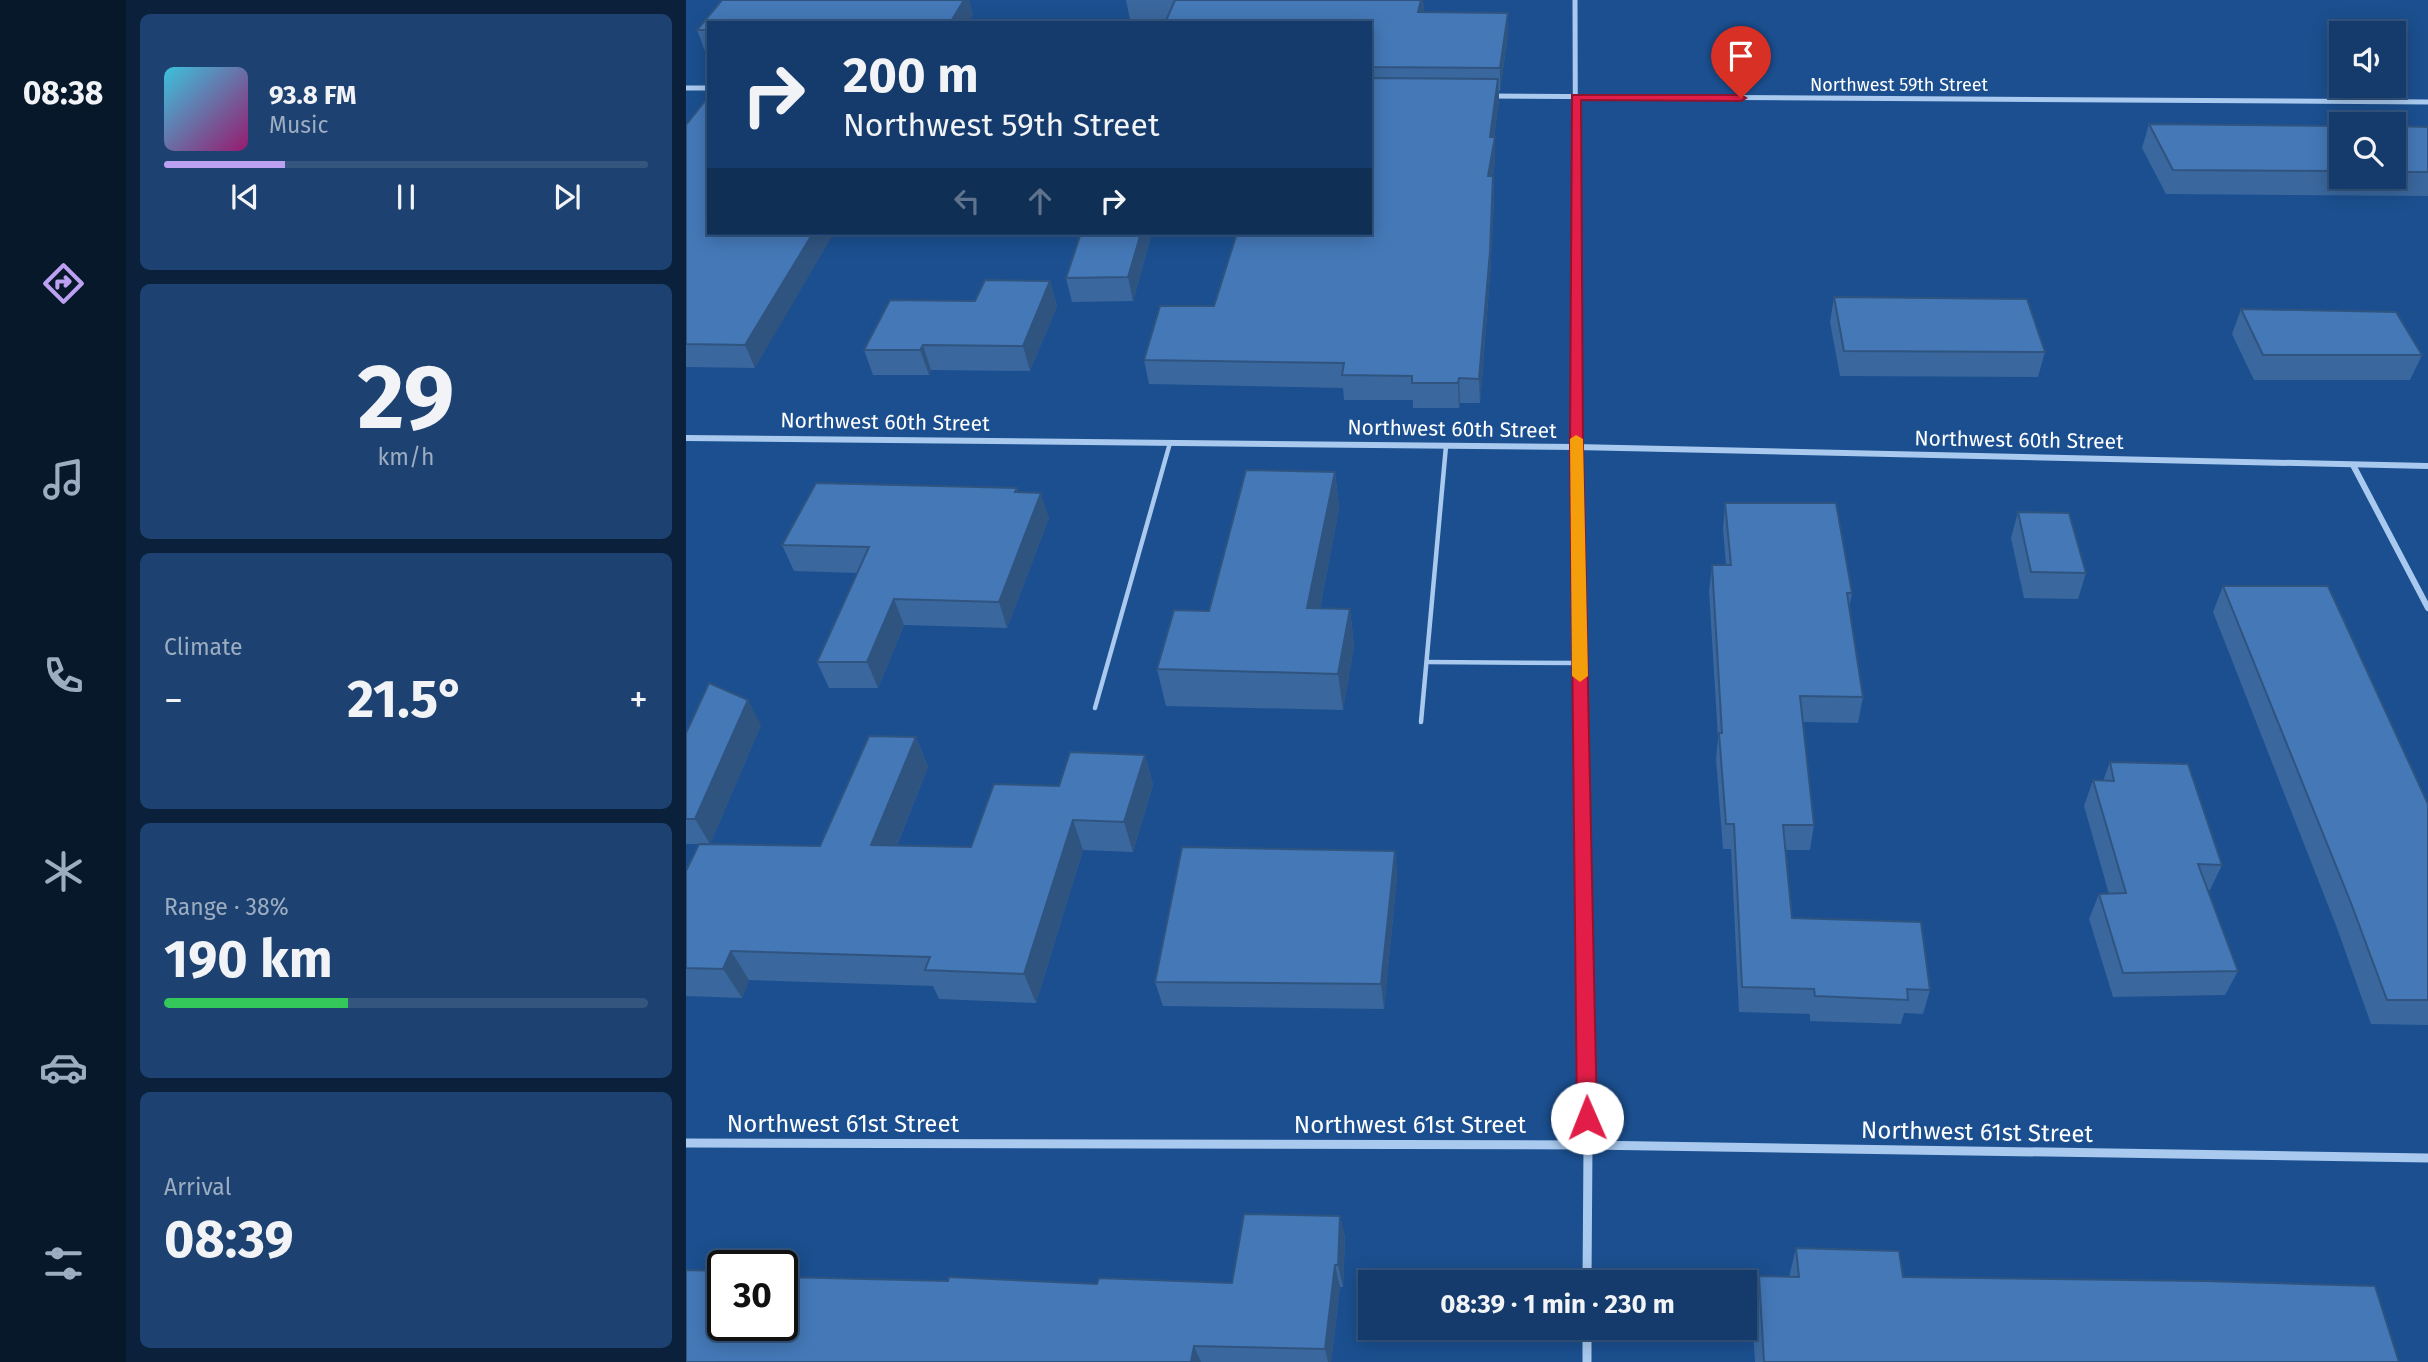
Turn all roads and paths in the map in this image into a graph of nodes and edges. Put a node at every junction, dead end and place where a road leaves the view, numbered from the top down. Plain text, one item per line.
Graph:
1 (1575, 0) edge
2 (686, 88) edge
3 (707, 88) edge
4 (1480, 96) edge
5 (1576, 97) junction
6 (2428, 102) edge
7 (686, 438) edge
8 (1170, 443) junction
9 (1446, 446) junction
10 (1576, 447) junction
11 (2353, 465) junction
12 (2428, 466) edge
13 (2428, 608) edge
14 (1427, 662) junction
15 (1580, 663) junction
16 (1095, 708) dead end
17 (1421, 722) dead end
18 (686, 1143) edge
19 (1588, 1145) junction
20 (2428, 1158) edge
21 (1587, 1270) edge
22 (1587, 1340) edge
23 (1587, 1362) edge

1 - 5 street
2 - 3 street
4 - 5 street, Northwest 59th Street
5 - 6 street, Northwest 59th Street
5 - 10 street
7 - 8 street, Northwest 60th Street
8 - 9 street, Northwest 60th Street
8 - 16 lane
9 - 10 street, Northwest 60th Street
9 - 14 lane
10 - 11 street, Northwest 60th Street
10 - 15 street
11 - 12 street, Northwest 60th Street
11 - 13 street
14 - 15 lane
14 - 17 lane
15 - 19 street
18 - 19 street, Northwest 61st Street
19 - 20 street, Northwest 61st Street
19 - 21 street
22 - 23 street

